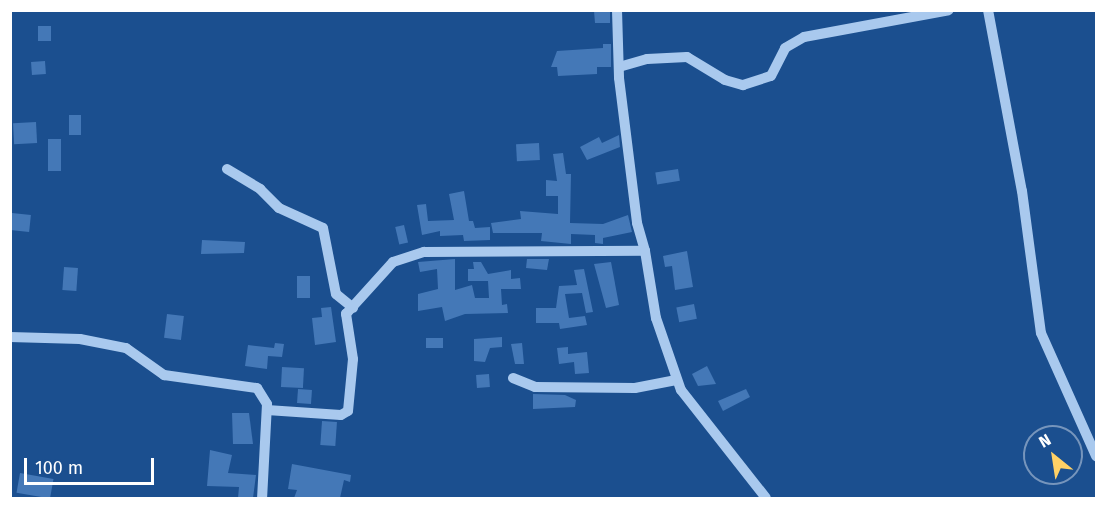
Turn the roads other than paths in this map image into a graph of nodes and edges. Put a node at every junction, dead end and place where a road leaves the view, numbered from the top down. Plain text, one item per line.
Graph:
1 (617, 10) edge
2 (949, 10) edge
3 (988, 10) edge
4 (619, 68) junction
5 (227, 169) dead end
6 (645, 250) junction
7 (353, 308) junction
8 (10, 338) edge
9 (513, 378) dead end
10 (676, 380) junction
11 (267, 410) junction
12 (1096, 456) edge
13 (262, 498) edge
14 (766, 498) edge

1 - 4 street
2 - 4 street
3 - 12 street
4 - 6 street
5 - 7 street
6 - 7 street
6 - 10 street
7 - 11 street
8 - 11 street
9 - 10 street
10 - 14 street
11 - 13 street

